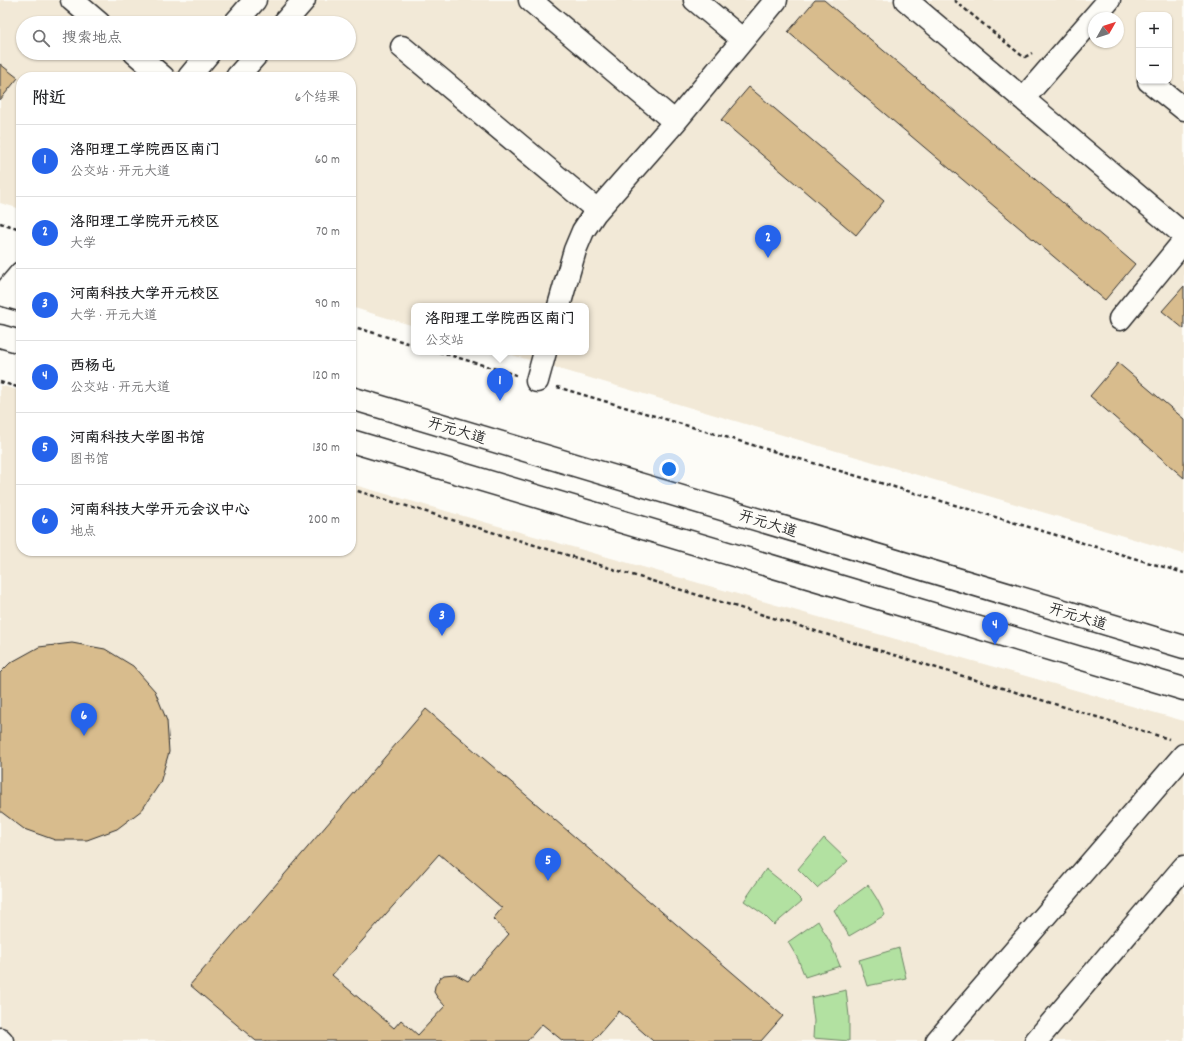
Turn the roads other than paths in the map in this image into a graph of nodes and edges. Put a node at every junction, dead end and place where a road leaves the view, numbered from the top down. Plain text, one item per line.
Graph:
1 (72, 0) edge
2 (255, 0) edge
3 (304, 0) edge
4 (530, 0) edge
5 (695, 0) edge
6 (776, 0) edge
7 (906, 0) edge
8 (1109, 0) edge
9 (91, 16) edge
10 (241, 16) edge
11 (290, 16) edge
12 (743, 40) junction
13 (402, 47) dead end
14 (143, 60) edge
15 (203, 60) edge
16 (252, 60) edge
17 (158, 72) edge
18 (193, 72) edge
19 (241, 72) edge
20 (1153, 84) edge
21 (1023, 99) junction
22 (1184, 109) edge
23 (675, 122) junction
24 (597, 210) junction
25 (1184, 236) edge
26 (1184, 241) edge
27 (16, 282) edge
28 (8, 296) edge
29 (560, 303) edge
30 (1120, 318) dead end
31 (0, 336) edge
32 (16, 341) edge
33 (545, 355) edge
34 (537, 381) road end
35 (356, 399) edge
36 (356, 442) edge
37 (1184, 647) edge
38 (1184, 689) edge
39 (1178, 748) edge
40 (1184, 868) edge
41 (0, 1039) edge
42 (2, 1041) edge
43 (937, 1041) edge
44 (1036, 1041) edge

1 - 9 main road
2 - 10 main road
3 - 11 main road
4 - 23 main road
5 - 12 main road
6 - 12 main road
7 - 21 main road
8 - 21 main road
12 - 23 main road
13 - 24 main road
14 - 17 main road
15 - 18 main road
16 - 19 main road
20 - 22 main road
21 - 25 main road
23 - 24 main road
24 - 29 main road
26 - 30 main road
27 - 28 main road
31 - 32 main road
33 - 34 main road
35 - 37 main road, 开元大道
36 - 38 main road
39 - 43 main road
40 - 44 main road
41 - 42 main road

